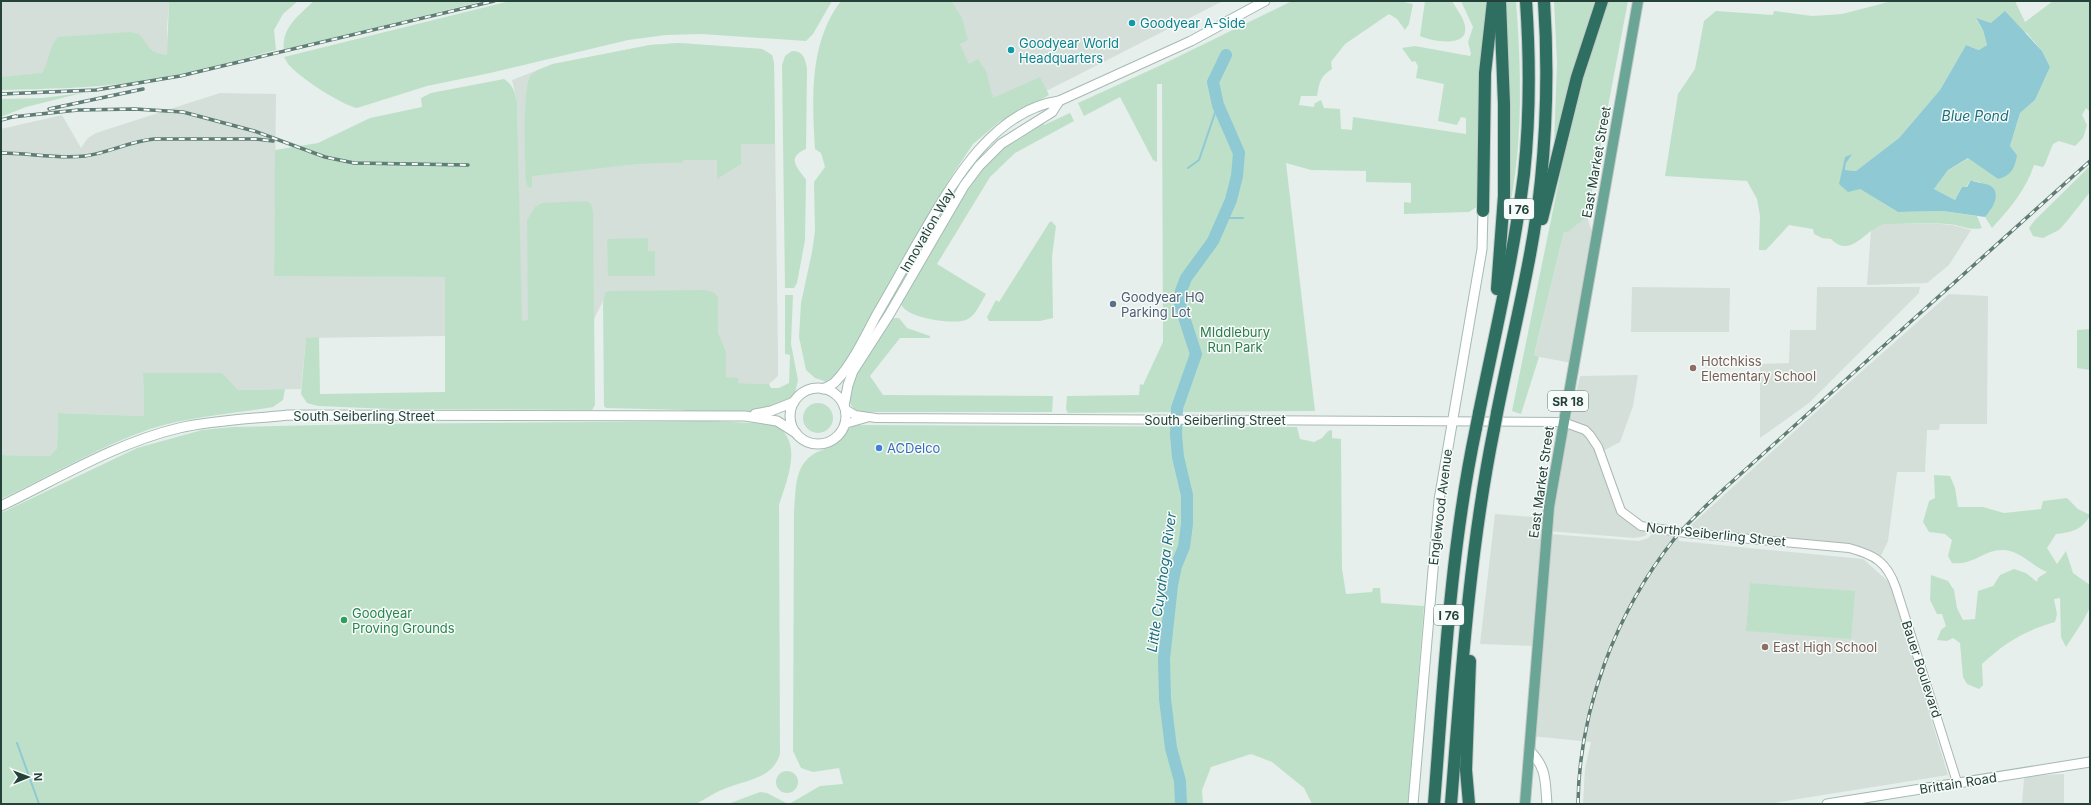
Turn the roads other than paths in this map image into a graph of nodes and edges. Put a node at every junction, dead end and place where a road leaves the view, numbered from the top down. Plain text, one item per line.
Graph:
1 (1265, 1) edge
2 (1493, 1) edge
3 (1500, 1) edge
4 (1526, 1) edge
5 (1544, 1) edge
6 (1602, 1) edge
7 (1638, 1) edge
8 (1060, 101) junction
9 (1483, 211) joint
10 (1519, 301) junction
11 (1493, 342) junction
12 (823, 389) junction
13 (794, 402) junction
14 (845, 408) junction
15 (745, 416) junction
16 (866, 418) junction
17 (1451, 421) junction
18 (1563, 422) junction
19 (845, 424) junction
20 (796, 433) junction
21 (1, 506) edge
22 (1879, 560) joint
23 (1472, 565) junction
24 (1529, 750) junction
25 (2090, 762) edge
26 (1957, 782) junction
27 (1468, 792) junction
28 (1413, 804) edge
29 (1434, 804) edge
30 (1451, 804) edge
31 (1466, 804) edge
32 (1469, 804) edge
33 (1525, 804) edge
34 (1547, 804) edge
35 (1826, 804) edge

1 - 8 main road, Innovation Way
2 - 9 highway
3 - 11 highway
4 - 11 highway, I 76
5 - 10 highway, I 76
6 - 10 highway
7 - 18 main road, East Market Street / SR 18
8 - 12 main road, Innovation Way
8 - 14 main road, Innovation Way
9 - 17 main road, Englewood Avenue
10 - 23 highway, I 76, bridge
11 - 29 highway, I 76, bridge
12 - 13 main road
12 - 14 main road
13 - 15 main road, South Seiberling Street
13 - 20 main road
14 - 16 street, South Seiberling Street
14 - 19 main road
15 - 20 main road, South Seiberling Street
15 - 21 main road, South Seiberling Street
16 - 17 street, South Seiberling Street
16 - 19 street, South Seiberling Street
17 - 18 street, South Seiberling Street
17 - 28 main road, Englewood Avenue
18 - 22 street, North Seiberling Street
18 - 24 main road, East Market Street / SR 18
19 - 20 main road
22 - 26 street, Bauer Boulevard
23 - 27 highway
23 - 30 highway, I 76
24 - 33 main road, East Market Street / SR 18
24 - 34 main road
25 - 26 main road, Brittain Road
26 - 35 main road, Brittain Road
27 - 31 highway
27 - 32 highway

